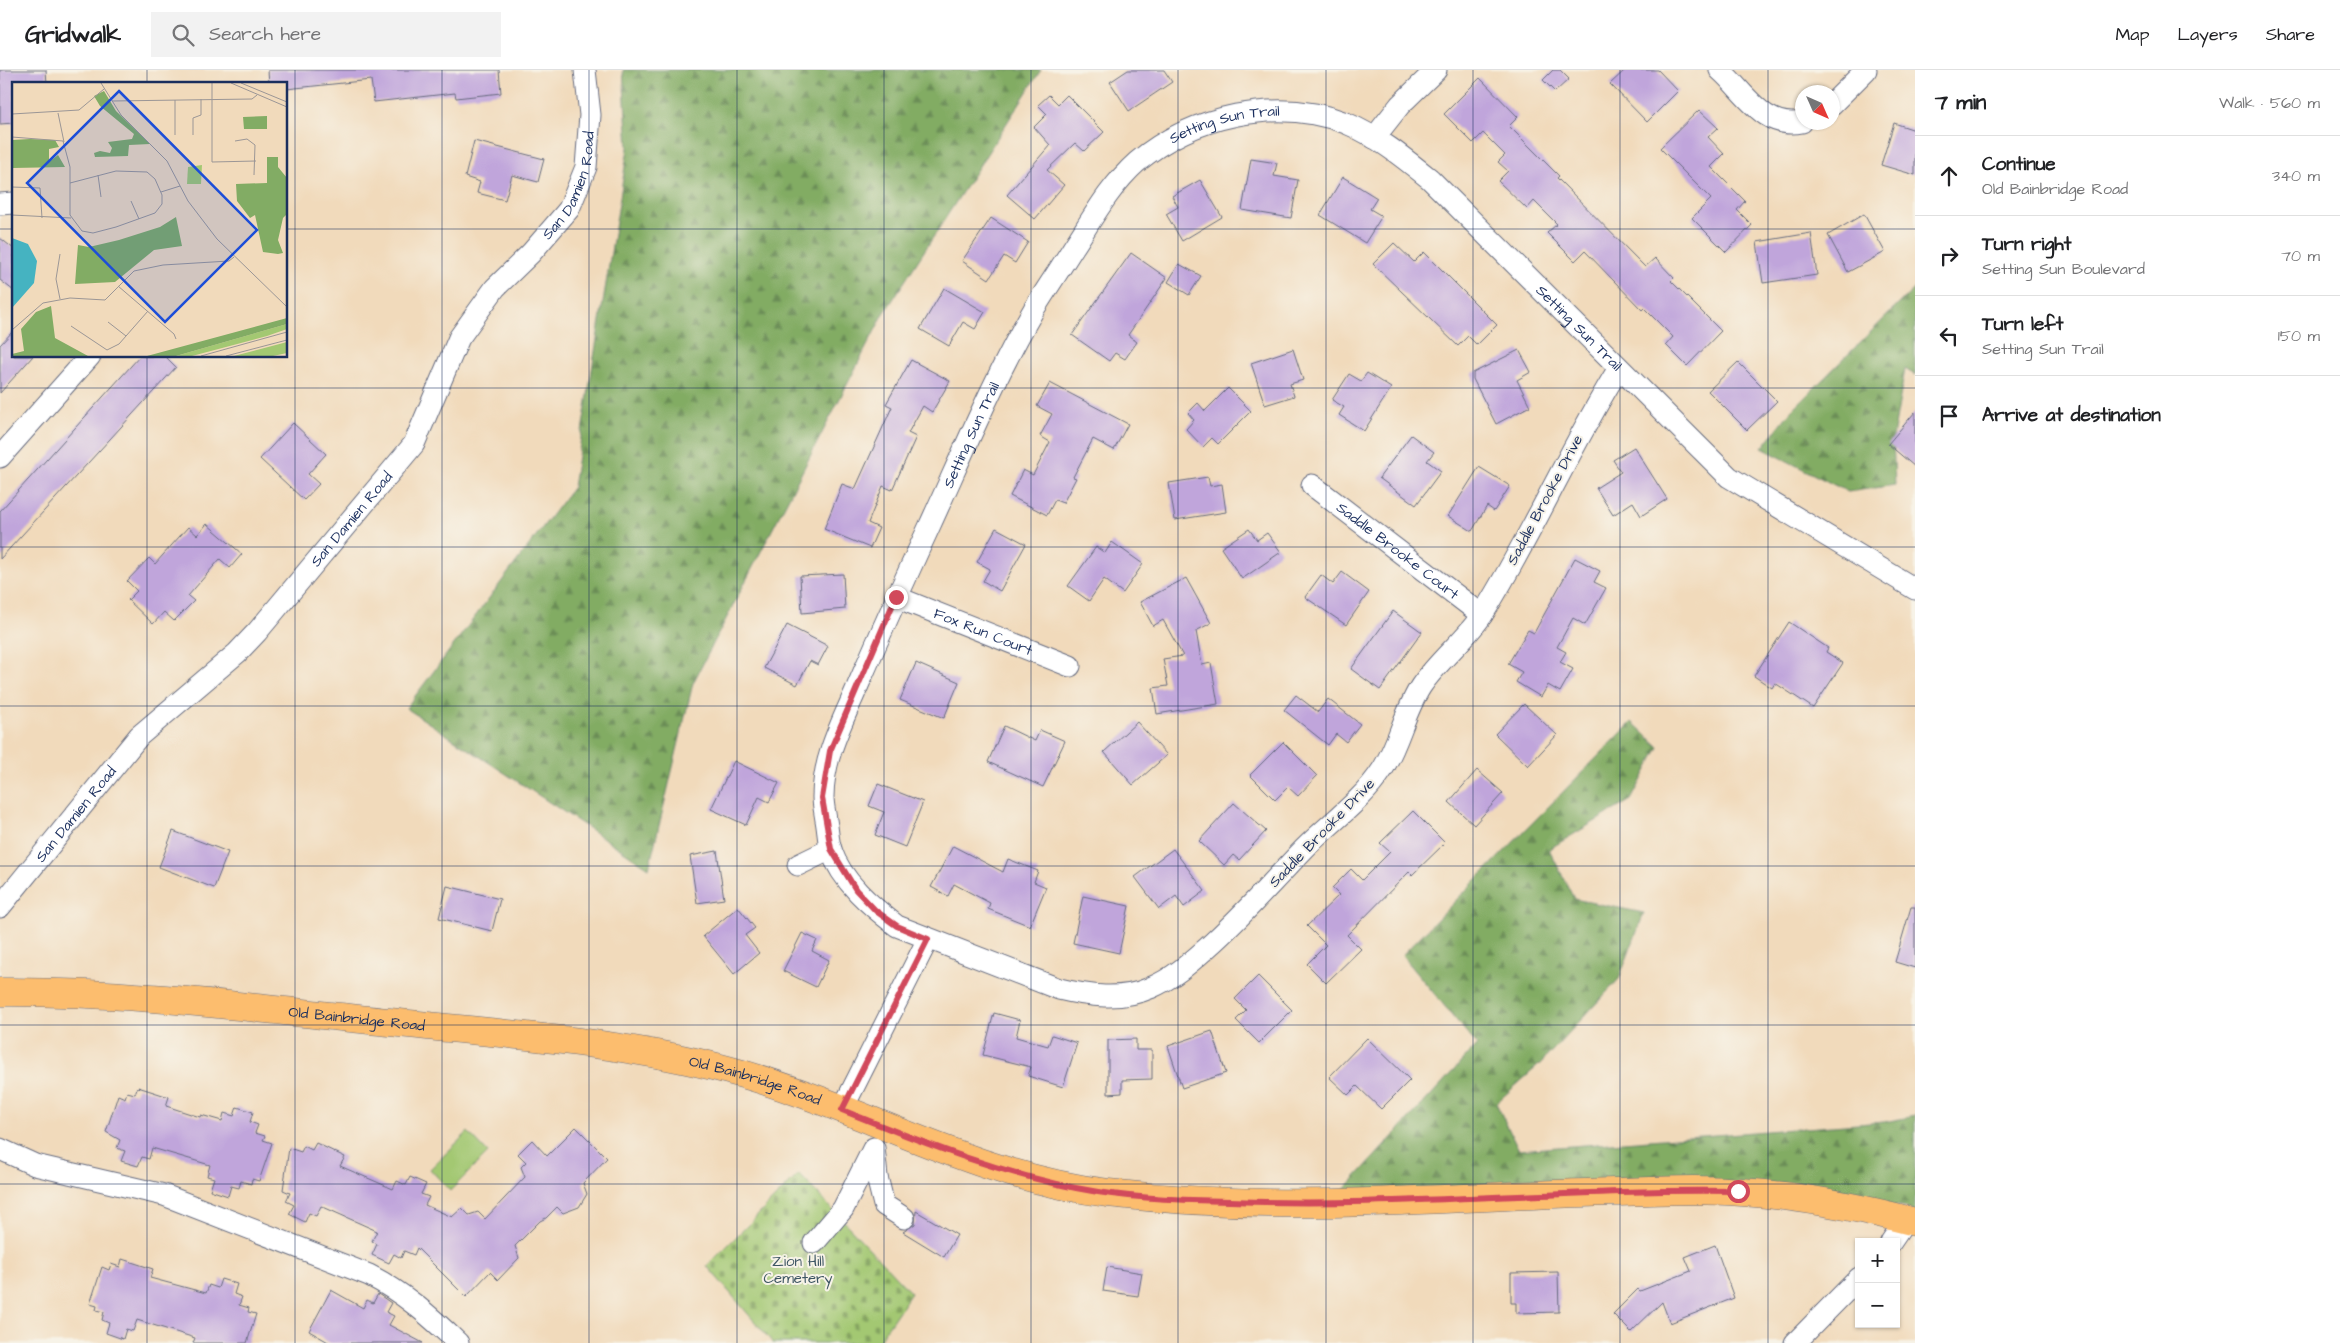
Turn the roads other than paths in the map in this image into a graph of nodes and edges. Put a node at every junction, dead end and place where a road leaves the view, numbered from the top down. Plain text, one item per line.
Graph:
1 (585, 70) edge
2 (1436, 70) edge
3 (1720, 70) edge
4 (1866, 70) edge
5 (1840, 96) edge
6 (1795, 123) edge
7 (1374, 138) junction
8 (88, 358) edge
9 (1619, 368) junction
10 (0, 457) edge
11 (1312, 485) dead end
12 (1915, 589) edge
13 (896, 597) junction
14 (1482, 615) junction
15 (1070, 666) dead end
16 (831, 849) junction
17 (798, 865) dead end
18 (0, 906) edge
19 (928, 939) junction
20 (0, 992) edge
21 (842, 1110) junction
22 (878, 1138) junction
23 (0, 1149) edge
24 (904, 1218) dead end
25 (1904, 1228) edge
26 (814, 1244) dead end
27 (1855, 1282) edge
28 (458, 1343) edge
29 (1795, 1343) edge

1 - 18 street, San Damien Road
2 - 7 street
3 - 6 street
4 - 5 street
7 - 9 street, Setting Sun Trail
7 - 13 street, Setting Sun Trail
8 - 10 street
9 - 12 street, Setting Sun Trail
9 - 14 street, Saddle Brooke Drive
11 - 14 street, Saddle Brooke Court
13 - 15 street, Fox Run Court
13 - 16 street, Setting Sun Trail
14 - 19 street, Saddle Brooke Drive
16 - 17 street
16 - 19 street, Setting Sun Trail
19 - 21 street
20 - 21 main road, Old Bainbridge Road
21 - 22 main road, Old Bainbridge Road
22 - 24 street
22 - 25 main road, Old Bainbridge Road
22 - 26 street
23 - 28 street
27 - 29 street

